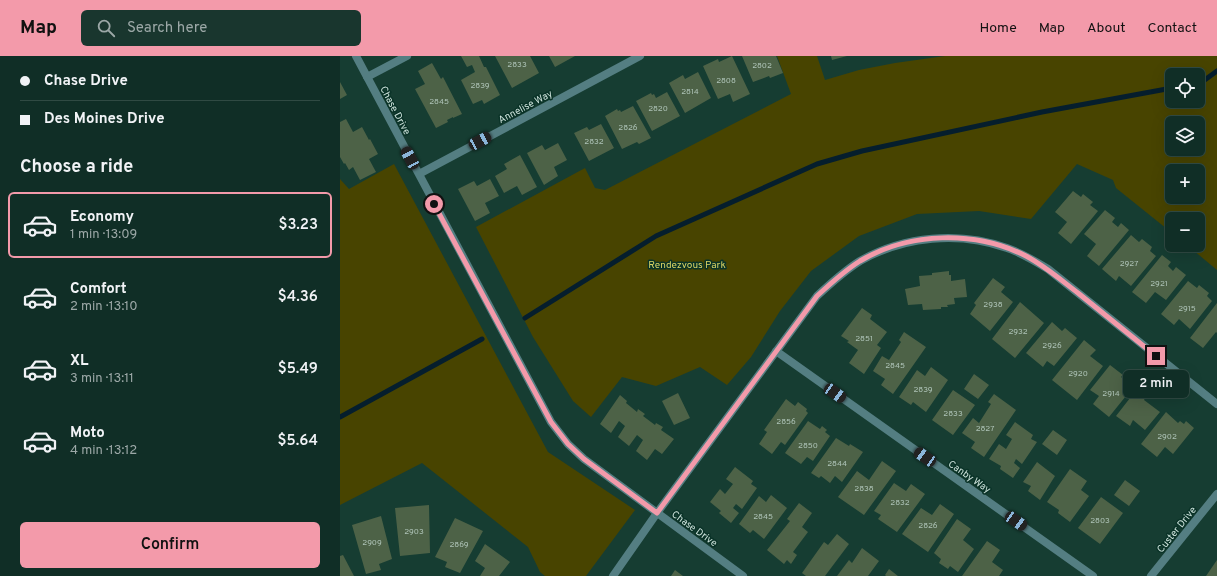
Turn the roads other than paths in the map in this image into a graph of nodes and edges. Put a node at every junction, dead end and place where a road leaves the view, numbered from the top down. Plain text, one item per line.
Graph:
1 (356, 56) edge
2 (407, 56) edge
3 (640, 56) edge
4 (367, 77) junction
5 (418, 174) junction
6 (776, 351) junction
7 (1217, 404) edge
8 (1217, 494) edge
9 (657, 513) junction
10 (613, 576) edge
11 (743, 576) edge
12 (1093, 576) edge
13 (1151, 576) edge

1 - 4 street, Chase Drive
2 - 4 street
3 - 5 street, Annelise Way
4 - 5 street, Chase Drive
5 - 9 street, Chase Drive
6 - 7 street
6 - 9 street
6 - 12 street, Canby Way
8 - 13 street, Custer Drive
9 - 10 street
9 - 11 street, Chase Drive

